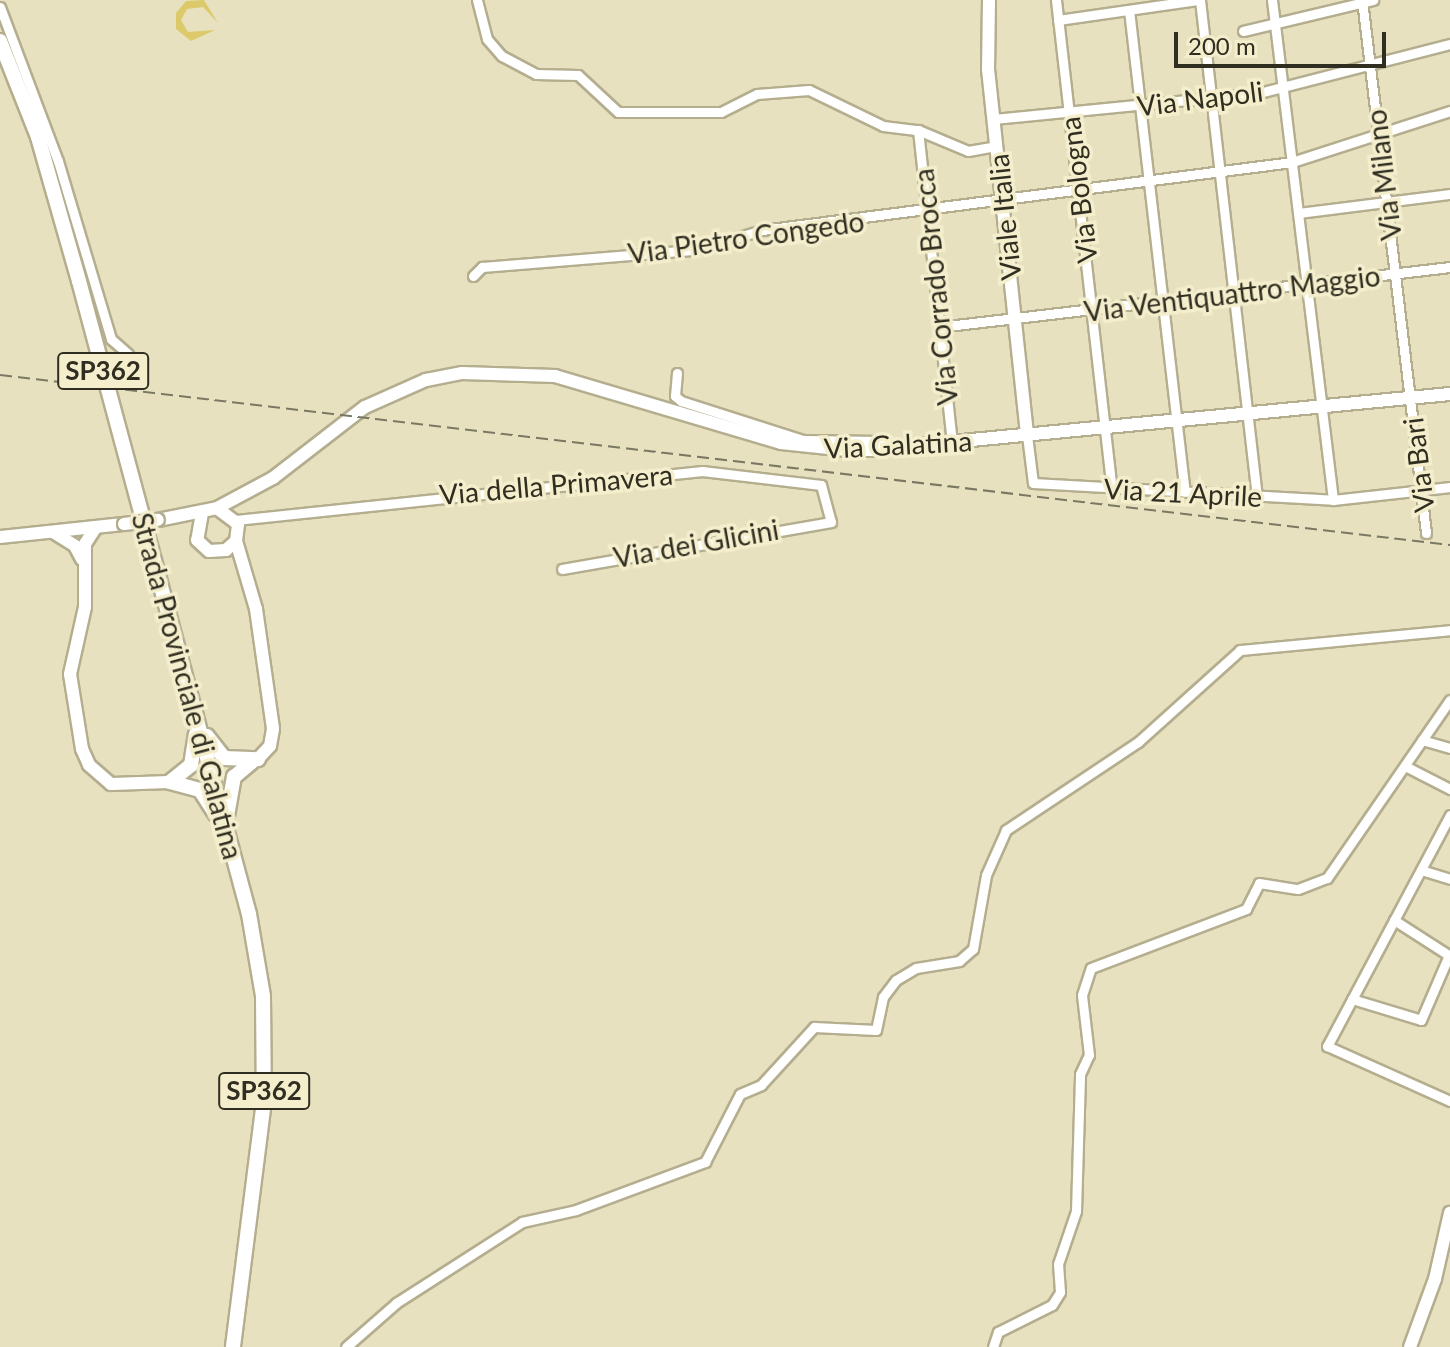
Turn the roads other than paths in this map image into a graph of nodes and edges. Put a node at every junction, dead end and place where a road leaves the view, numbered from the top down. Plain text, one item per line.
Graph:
1 (477, 0) edge
2 (989, 0) edge
3 (1056, 0) edge
4 (1198, 0) edge
5 (1272, 0) edge
6 (1366, 1) edge
7 (0, 7) edge
8 (1129, 10) junction
9 (1058, 20) junction
10 (1275, 23) junction
11 (1243, 31) dead end
12 (0, 41) edge
13 (1450, 44) edge
14 (1370, 64) junction
15 (20, 72) junction
16 (1283, 88) junction
17 (1211, 100) junction
18 (1139, 106) junction
19 (1450, 111) edge
20 (1069, 112) junction
21 (993, 119) junction
22 (918, 130) junction
23 (1379, 135) junction
24 (996, 146) junction
25 (1292, 162) junction
26 (1219, 171) junction
27 (1148, 180) junction
28 (1077, 188) junction
29 (1450, 194) edge
30 (1002, 199) junction
31 (1386, 202) junction
32 (927, 210) junction
33 (1299, 213) junction
34 (1450, 267) edge
35 (1395, 274) junction
36 (473, 276) dead end
37 (1307, 284) junction
38 (1234, 294) junction
39 (1162, 303) junction
40 (1091, 310) junction
41 (1015, 319) junction
42 (939, 327) junction
43 (128, 354) dead end
44 (677, 373) dead end
45 (1450, 394) edge
46 (1409, 398) junction
47 (1321, 407) junction
48 (1248, 414) junction
49 (1177, 421) junction
50 (1105, 427) junction
51 (1027, 435) junction
52 (952, 444) junction
53 (894, 448) junction
54 (1450, 487) edge
55 (1112, 488) junction
56 (1421, 490) junction
57 (1185, 492) junction
58 (245, 494) junction
59 (1257, 497) junction
60 (1333, 500) junction
61 (217, 508) junction
62 (202, 513) junction
63 (234, 517) junction
64 (254, 519) junction
65 (158, 520) junction
66 (831, 522) joint
67 (96, 527) junction
68 (77, 530) junction
69 (53, 532) junction
70 (1426, 533) dead end
71 (195, 536) junction
72 (0, 537) edge
73 (237, 539) junction
74 (80, 545) junction
75 (217, 552) junction
76 (238, 566) junction
77 (562, 569) dead end
78 (1450, 630) edge
79 (1450, 700) edge
80 (193, 705) junction
81 (1445, 716) edge
82 (1422, 740) junction
83 (1450, 748) edge
84 (258, 759) junction
85 (1405, 766) junction
86 (170, 782) junction
87 (1450, 789) edge
88 (1450, 815) edge
89 (228, 836) junction
90 (1421, 870) junction
91 (1450, 879) edge
92 (1394, 920) junction
93 (1449, 955) edge
94 (1352, 999) junction
95 (1450, 1101) edge
96 (1450, 1213) edge
97 (233, 1347) edge
98 (346, 1347) edge
99 (993, 1347) edge
100 (1410, 1347) edge

1 - 22 street
2 - 21 street, Viale Italia
3 - 9 street, Via Bologna
4 - 8 street
4 - 17 street
5 - 10 street
6 - 10 street
6 - 14 street, Via Milano
7 - 15 street
8 - 9 street
8 - 18 street
9 - 20 street, Via Bologna
10 - 11 street
10 - 16 street
12 - 15 main road, Strada Provinciale di Galatina / SP362
13 - 14 street, Via Napoli
14 - 16 street, Via Napoli
14 - 23 street, Via Milano
15 - 43 street
15 - 80 main road, Strada Provinciale di Galatina / SP362
16 - 17 street, Via Napoli
16 - 25 street
17 - 18 street, Via Napoli
17 - 26 street
18 - 20 street, Via Napoli
18 - 27 street
19 - 23 street, Via Pietro Congedo
20 - 21 street, Via Napoli
20 - 28 street, Via Bologna
21 - 24 street, Viale Italia
22 - 24 street
22 - 32 street, Via Corrado Brocca
23 - 25 street, Via Pietro Congedo
23 - 31 street, Via Milano
24 - 30 street, Viale Italia
25 - 26 street, Via Pietro Congedo
25 - 33 street
26 - 27 street, Via Pietro Congedo
26 - 38 street
27 - 28 street, Via Pietro Congedo
27 - 39 street
28 - 30 street, Via Pietro Congedo
28 - 40 street, Via Bologna
29 - 31 street
30 - 32 street, Via Pietro Congedo
30 - 41 street, Viale Italia
31 - 33 street
31 - 35 street, Via Milano
32 - 36 street, Via Pietro Congedo
32 - 42 street, Via Corrado Brocca
33 - 37 street
34 - 35 street, Via Ventiquattro Maggio
35 - 37 street, Via Ventiquattro Maggio
35 - 46 street, Via Milano
37 - 38 street, Via Ventiquattro Maggio
37 - 47 street
38 - 39 street, Via Ventiquattro Maggio
38 - 48 street
39 - 40 street, Via Ventiquattro Maggio
39 - 49 street
40 - 41 street, Via Ventiquattro Maggio
40 - 50 street, Via Bologna
41 - 42 street, Via Ventiquattro Maggio
41 - 51 street, Viale Italia
42 - 52 street, Via Corrado Brocca
44 - 53 street
45 - 46 street, Via Galatina
46 - 47 street, Via Galatina
46 - 56 street, Via Bari
47 - 48 street, Via Galatina
47 - 60 street
48 - 49 street, Via Galatina
48 - 59 street
49 - 50 street, Via Galatina
49 - 57 street
50 - 51 street, Via Galatina
50 - 55 street, Via Bologna
51 - 52 street, Via Galatina
51 - 55 street, Via 21 Aprile
52 - 53 street, Via Galatina
53 - 58 street, Via Galatina
54 - 56 street, Via 21 Aprile
55 - 57 street, Via 21 Aprile
56 - 60 street, Via 21 Aprile
56 - 70 street, Via Bari
57 - 59 street, Via 21 Aprile
58 - 61 street, Via Galatina
58 - 63 street, Via Galatina
59 - 60 street, Via 21 Aprile
61 - 62 street
61 - 63 street, Via della Primavera
62 - 65 street
62 - 71 street
63 - 64 street, Via della Primavera
63 - 73 street
64 - 66 street, Via della Primavera
64 - 73 street
65 - 67 street, bridge
65 - 71 street
66 - 77 street, Via dei Glicini
67 - 68 street
67 - 74 street
68 - 69 street
68 - 74 street
69 - 72 street
69 - 74 street
71 - 75 street
73 - 75 street
73 - 76 street
74 - 86 street
75 - 76 street
76 - 84 street
78 - 98 street
79 - 81 street
80 - 84 main road
80 - 86 main road
80 - 89 main road, Strada Provinciale di Galatina / SP362
81 - 82 street
82 - 83 street
82 - 85 street
84 - 89 main road
85 - 87 street
85 - 99 street
86 - 89 main road
88 - 90 street
89 - 97 main road, Strada Provinciale di Galatina / SP362
90 - 91 street
90 - 92 street
92 - 93 street
92 - 94 street
93 - 94 street
94 - 95 street
96 - 100 street

